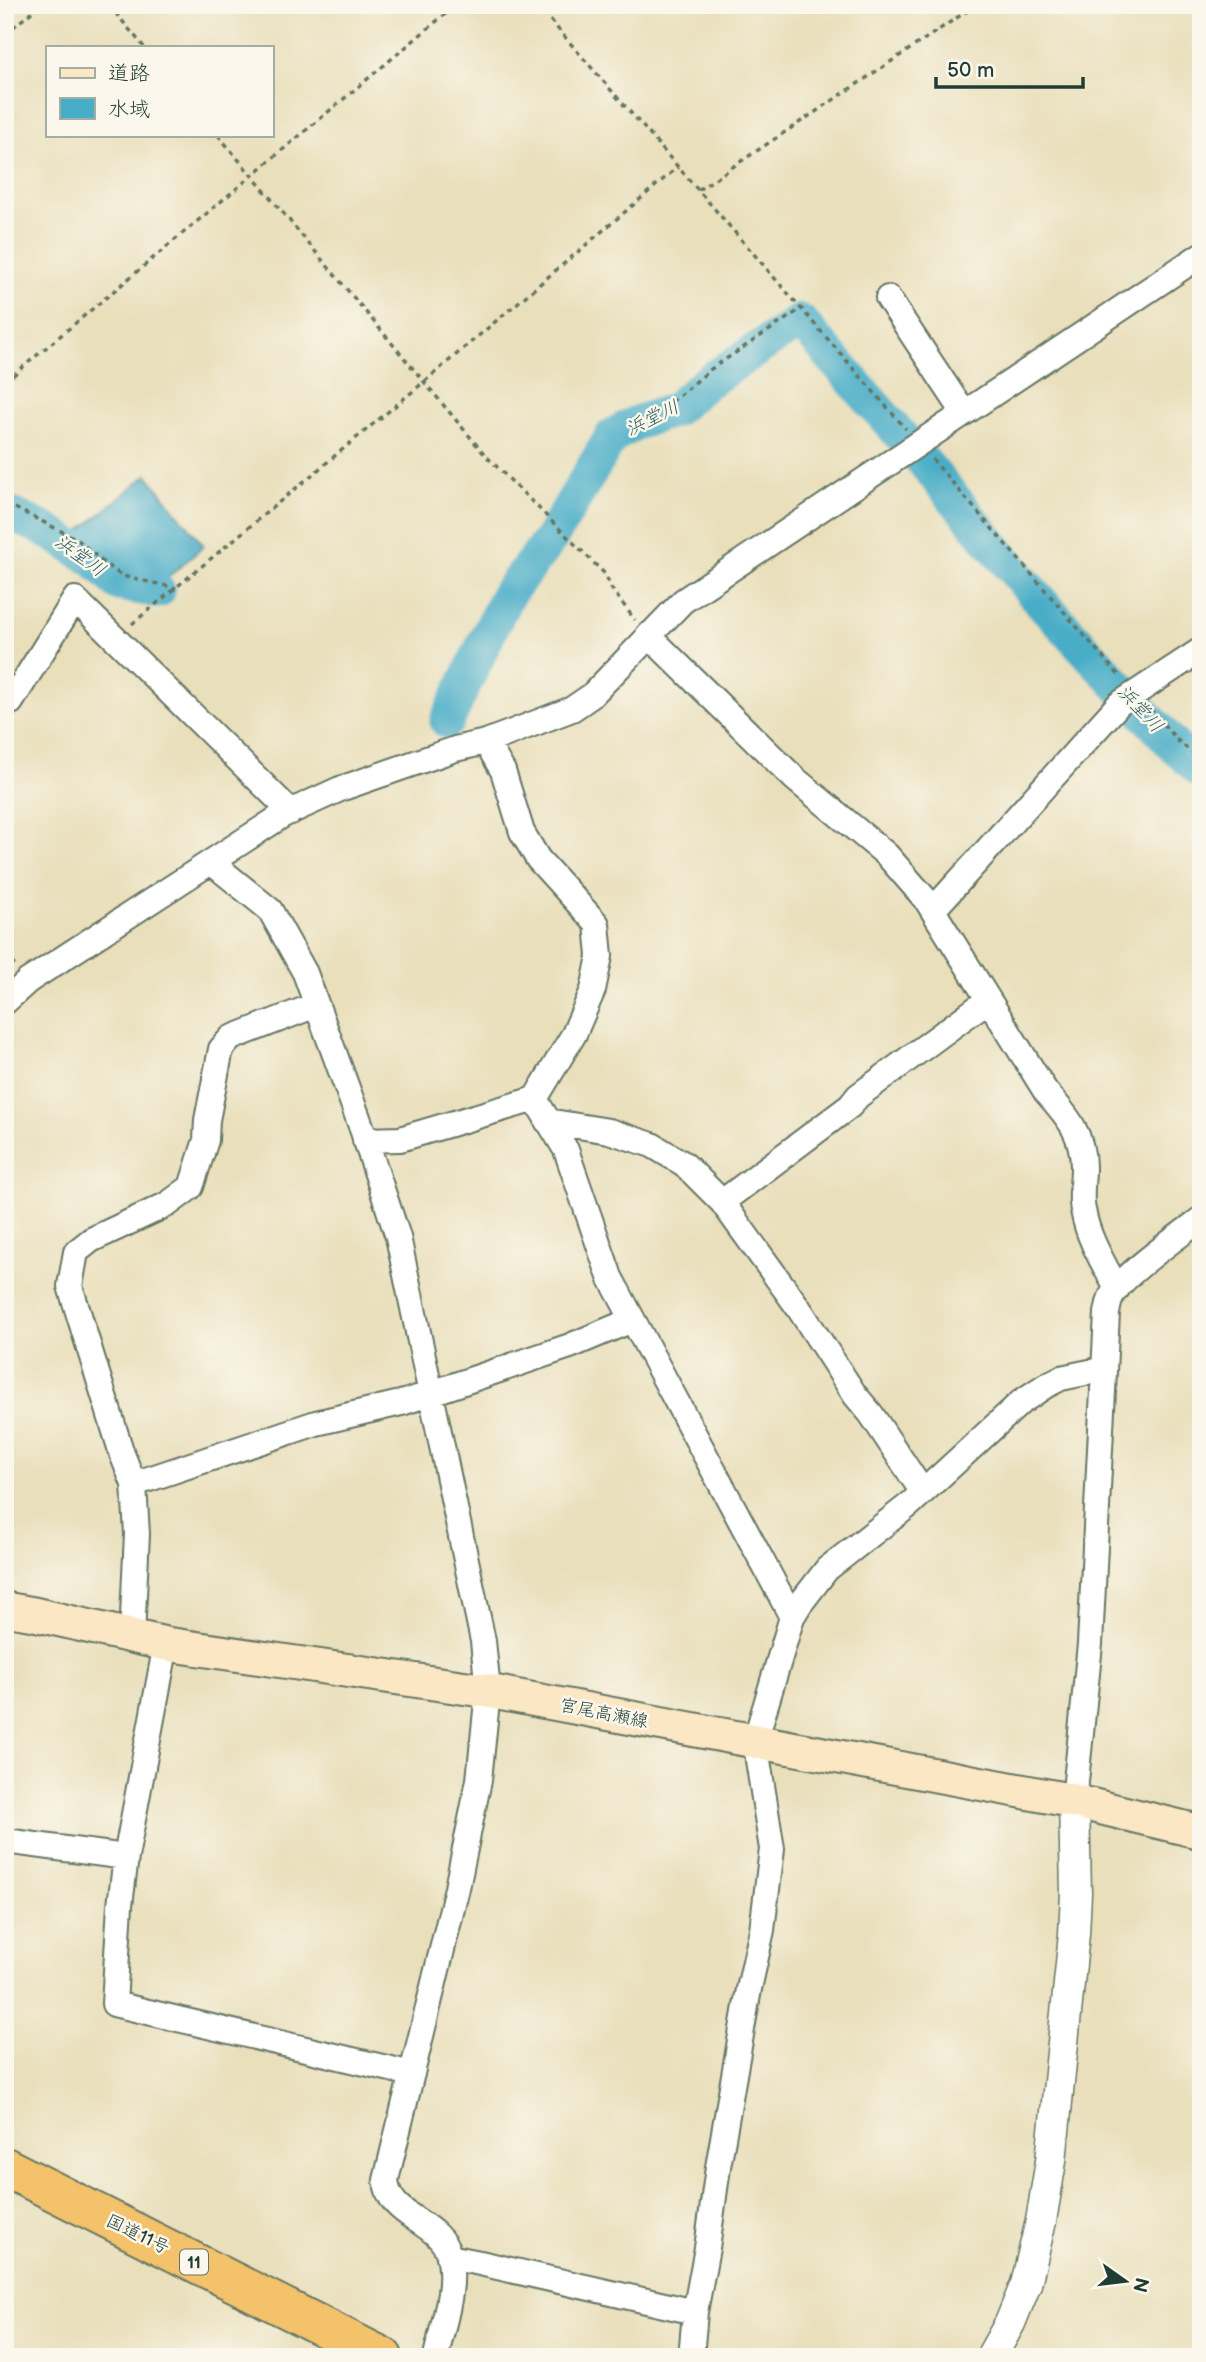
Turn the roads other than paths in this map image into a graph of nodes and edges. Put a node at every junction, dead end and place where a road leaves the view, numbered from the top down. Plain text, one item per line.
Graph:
1 (1201, 255) edge
2 (888, 298) dead end
3 (964, 413) junction
4 (648, 635) junction
5 (1201, 650) edge
6 (11, 702) dead end
7 (486, 742) junction
8 (291, 812) junction
9 (211, 862) junction
10 (933, 910) junction
11 (988, 1000) junction
12 (5, 1002) edge
13 (316, 1004) junction
14 (535, 1099) junction
15 (547, 1121) junction
16 (365, 1140) junction
17 (722, 1202) junction
18 (1201, 1219) edge
19 (1117, 1289) junction
20 (632, 1320) junction
21 (1104, 1369) junction
22 (432, 1391) junction
23 (134, 1484) junction
24 (922, 1491) junction
25 (5, 1609) edge
26 (792, 1618) junction
27 (132, 1636) junction
28 (166, 1644) junction
29 (488, 1691) junction
30 (755, 1741) junction
31 (1074, 1801) junction
32 (1201, 1832) edge
33 (5, 1841) edge
34 (126, 1857) junction
35 (412, 2074) junction
36 (5, 2167) edge
37 (449, 2258) junction
38 (695, 2312) junction
39 (383, 2357) edge
40 (436, 2357) edge
41 (691, 2357) edge
42 (991, 2357) edge

1 - 3 street
2 - 3 street
3 - 4 street
4 - 7 street
4 - 10 street
5 - 10 street
6 - 8 street
7 - 8 street
7 - 14 street
8 - 9 street
9 - 12 street
9 - 13 street
10 - 11 street
11 - 17 street
11 - 19 street
13 - 16 street
13 - 23 street
14 - 15 street
14 - 16 street
15 - 17 street
15 - 20 street
16 - 22 street
17 - 24 street
18 - 19 street
19 - 21 street
20 - 22 street
20 - 26 street
21 - 24 street
21 - 31 street
22 - 23 street
22 - 29 street
23 - 27 street
24 - 26 street
25 - 27 main road, 宮尾高瀬線
26 - 30 street
27 - 28 main road, 宮尾高瀬線
28 - 29 main road, 宮尾高瀬線
28 - 34 street
29 - 30 main road, 宮尾高瀬線
29 - 35 street
30 - 31 main road, 宮尾高瀬線
30 - 38 street
31 - 32 main road, 宮尾高瀬線
31 - 42 street
33 - 34 street
34 - 35 street
35 - 37 street
36 - 39 highway, 国道11号 / 11
37 - 38 street
37 - 40 street
38 - 41 street

